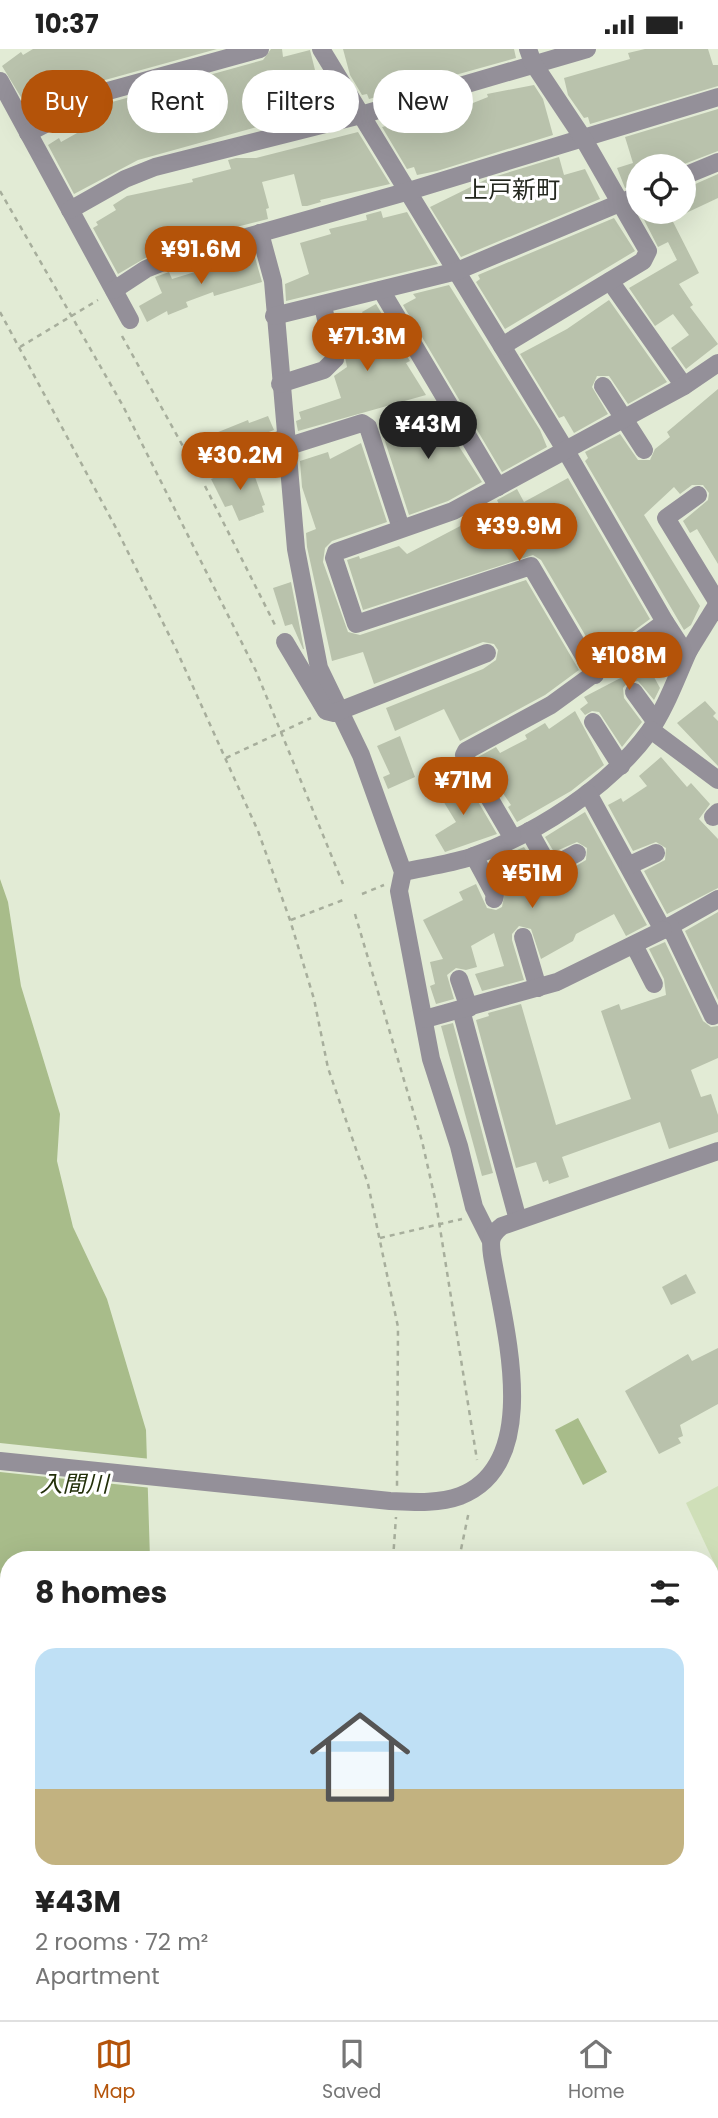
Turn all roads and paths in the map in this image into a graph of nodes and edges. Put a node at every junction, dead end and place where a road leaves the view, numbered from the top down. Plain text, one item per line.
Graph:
1 (260, 49) edge
2 (321, 49) edge
3 (587, 49) edge
4 (530, 56) edge
5 (0, 81) edge
6 (113, 90) edge
7 (718, 97) edge
8 (361, 115) junction
9 (21, 121) edge
10 (27, 133) edge
11 (583, 138) junction
12 (718, 162) edge
13 (696, 171) edge
14 (0, 191) edge
15 (409, 191) junction
16 (626, 200) edge
17 (621, 202) junction
18 (69, 210) junction
19 (260, 233) junction
20 (457, 271) junction
21 (610, 281) junction
22 (381, 290) junction
23 (110, 293) junction
24 (323, 306) junction
25 (0, 312) edge
26 (73, 316) junction
27 (274, 316) junction
28 (124, 323) joint
29 (502, 346) junction
30 (20, 347) junction
31 (718, 363) edge
32 (280, 384) junction
33 (603, 386) dead end
34 (684, 386) junction
35 (623, 420) junction
36 (285, 443) junction
37 (644, 450) dead end
38 (566, 451) junction
39 (200, 472) junction
40 (498, 487) junction
41 (698, 495) dead end
42 (401, 528) junction
43 (718, 603) edge
44 (666, 622) junction
45 (285, 642) joint
46 (690, 650) junction
47 (487, 653) dead end
48 (595, 675) junction
49 (634, 692) dead end
50 (341, 711) junction
51 (311, 718) dead end
52 (593, 722) dead end
53 (653, 725) junction
54 (282, 731) junction
55 (226, 758) junction
56 (621, 766) junction
57 (718, 780) edge
58 (589, 793) junction
59 (520, 834) junction
60 (577, 853) dead end
61 (656, 853) dead end
62 (474, 856) junction
63 (630, 865) junction
64 (403, 872) junction
65 (343, 884) dead end
66 (387, 884) dead end
67 (362, 894) dead end
68 (494, 899) dead end
69 (718, 899) edge
70 (343, 900) dead end
71 (355, 914) dead end
72 (290, 920) junction
73 (666, 928) junction
74 (523, 937) dead end
75 (634, 945) junction
76 (459, 979) dead end
77 (654, 984) dead end
78 (538, 988) junction
79 (465, 1009) junction
80 (713, 1016) dead end
81 (425, 1019) junction
82 (718, 1151) edge
83 (465, 1218) dead end
84 (519, 1220) junction
85 (439, 1224) junction
86 (380, 1238) junction
87 (490, 1239) junction
88 (0, 1461) edge
89 (477, 1465) dead end
90 (397, 1491) dead end
91 (469, 1512) dead end
92 (396, 1517) dead end
93 (394, 1551) edge
94 (461, 1551) edge

1 - 6 street
2 - 8 street
3 - 4 street
4 - 8 street
4 - 11 street
5 - 9 street
7 - 11 street
8 - 15 street
8 - 18 street
10 - 18 street
11 - 15 street
11 - 17 street
12 - 13 street
14 - 26 path
15 - 19 street
15 - 20 street
16 - 17 street
17 - 20 street
17 - 21 street
18 - 23 street
19 - 23 street
19 - 27 street
20 - 22 street
20 - 29 street
21 - 29 street
21 - 34 street
22 - 24 street
22 - 40 street
23 - 26 path
23 - 28 street
24 - 27 street
24 - 32 street
25 - 30 path
26 - 30 path
26 - 54 path
27 - 32 street
28 - 39 path
29 - 38 street
30 - 55 path
31 - 34 street
32 - 36 street
33 - 35 street
34 - 35 street
35 - 37 street
35 - 38 street
36 - 39 street
36 - 42 street
36 - 50 street
38 - 40 street
38 - 44 street
39 - 45 path
40 - 42 street
41 - 43 street
42 - 48 street
43 - 46 street
44 - 46 street
44 - 48 street
45 - 50 street
46 - 53 street
47 - 50 street
48 - 59 street
49 - 53 street
50 - 64 street
51 - 54 path
52 - 56 street
53 - 56 street
53 - 57 street
54 - 55 path
54 - 65 path
55 - 72 path
56 - 58 street
58 - 59 street
58 - 63 street
59 - 60 street
59 - 62 street
61 - 63 street
62 - 64 street
62 - 68 street
63 - 73 street
64 - 81 street
66 - 67 path
69 - 73 street
70 - 72 path
71 - 85 path
72 - 86 path
73 - 75 street
73 - 80 street
74 - 78 street
75 - 77 street
75 - 78 street
76 - 79 street
78 - 79 street
79 - 81 street
79 - 84 street
81 - 87 street
82 - 84 street
83 - 85 path
84 - 87 street
85 - 86 path
85 - 89 path
86 - 90 path
87 - 88 street
91 - 94 path
92 - 93 path

